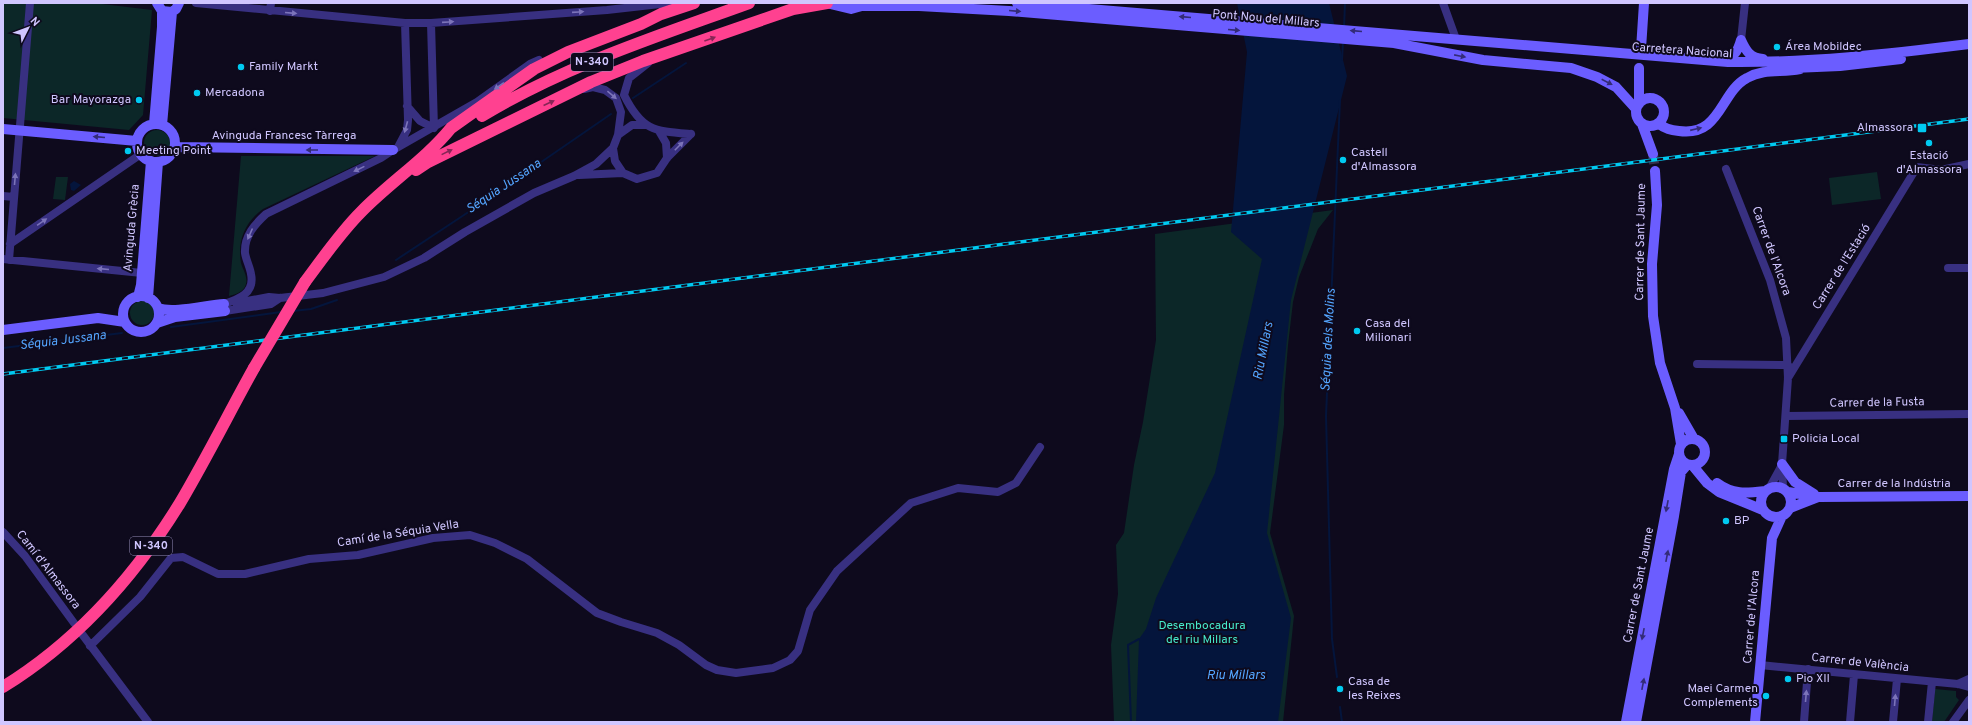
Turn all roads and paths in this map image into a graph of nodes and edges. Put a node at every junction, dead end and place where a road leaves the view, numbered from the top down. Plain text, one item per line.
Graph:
1 (30, 3) edge
2 (196, 3) edge
3 (669, 3) edge
4 (694, 3) edge
5 (749, 3) edge
6 (827, 3) edge
7 (1017, 3) edge
8 (1444, 3) edge
9 (1644, 3) edge
10 (1745, 3) edge
11 (868, 5) edge
12 (172, 6) edge
13 (271, 7) edge
14 (661, 14) junction
15 (1111, 15) junction
16 (405, 23) junction
17 (431, 23) junction
18 (1394, 39) junction
19 (1456, 39) junction
20 (1741, 40) junction
21 (1969, 44) edge
22 (1641, 49) dead end
23 (1969, 51) edge
24 (673, 52) junction
25 (1700, 60) junction
26 (1806, 64) junction
27 (1639, 68) dead end
28 (1639, 82) junction
29 (576, 91) junction
30 (1652, 98) junction
31 (407, 106) junction
32 (1638, 106) junction
33 (158, 124) junction
34 (1642, 124) junction
35 (646, 125) junction
36 (1658, 125) junction
37 (434, 128) junction
38 (3, 129) edge
39 (19, 130) junction
40 (659, 131) junction
41 (618, 135) junction
42 (443, 139) junction
43 (138, 141) junction
44 (175, 147) junction
45 (395, 148) junction
46 (613, 148) junction
47 (141, 154) junction
48 (667, 158) junction
49 (155, 161) junction
50 (1969, 164) edge
51 (1726, 169) dead end
52 (1655, 170) tunnel mouth
53 (623, 173) junction
54 (400, 175) junction
55 (574, 176) junction
56 (3, 196) edge
57 (14, 197) junction
58 (10, 244) junction
59 (6, 260) edge
60 (1948, 268) dead end
61 (1969, 268) edge
62 (142, 273) junction
63 (143, 297) junction
64 (224, 307) junction
65 (125, 308) junction
66 (158, 308) junction
67 (98, 318) junction
68 (125, 322) junction
69 (157, 322) junction
70 (3, 330) edge
71 (1697, 364) dead end
72 (1788, 365) junction
73 (1788, 378) junction
74 (1675, 408) junction
75 (1969, 414) edge
76 (1786, 416) junction
77 (1694, 439) junction
78 (1040, 446) dead end
79 (1680, 449) junction
80 (1705, 458) junction
81 (1782, 464) junction
82 (1690, 465) junction
83 (1767, 489) junction
84 (1785, 490) junction
85 (1969, 496) edge
86 (1819, 497) junction
87 (1790, 508) junction
88 (1767, 516) junction
89 (1782, 516) junction
90 (3, 532) edge
91 (1772, 538) junction
92 (74, 623) dead end
93 (82, 634) dead end
94 (90, 646) junction
95 (1760, 665) junction
96 (1808, 669) junction
97 (1854, 675) junction
98 (1897, 679) junction
99 (1969, 679) edge
100 (1932, 682) junction
101 (1958, 684) junction
102 (3, 687) edge
103 (1969, 687) edge
104 (1969, 700) edge
105 (148, 722) edge
106 (1626, 722) edge
107 (1636, 722) edge
108 (1755, 722) edge
109 (1804, 722) edge
110 (1850, 722) edge
111 (1893, 722) edge
112 (1928, 722) edge
113 (1953, 722) edge

1 - 39 street
2 - 13 street
17 -> 3 street
4 - 14 highway
5 - 42 highway, N-340
6 - 11 main road
24 -> 6 highway
7 - 15 main road
8 - 19 street
9 - 22 main road
10 - 20 street
11 -> 15 main road
12 - 33 main road
13 -> 16 street
14 -> 37 street
14 - 42 highway
15 - 18 main road, Pont Nou del Millars
16 - 17 street
16 - 31 street
17 - 37 street
18 - 19 main road, Carretera Nacional
18 - 26 main road, Carretera Nacional
18 -> 32 main road
19 - 25 main road, Carretera Nacional
20 - 25 main road
20 - 26 main road
21 - 26 main road, Carretera Nacional
23 - 26 main road, Carretera Nacional
24 - 29 highway
24 - 35 street
25 - 26 main road, Carretera Nacional
36 -> 26 main road
27 - 28 main road
28 - 30 main road
28 - 32 main road
29 -> 41 street
54 -> 29 highway
30 - 32 main road
30 - 36 main road
31 - 37 street
31 -> 45 street
32 - 34 main road
33 - 43 main road
33 - 44 main road
34 - 36 main road
34 - 36 main road
35 - 40 street
35 - 41 street
37 - 45 street
38 - 39 main road
43 -> 39 main road
57 -> 39 street
40 - 48 street
48 -> 40 street
41 - 46 street
42 - 54 highway, N-340
43 - 47 main road
45 -> 44 main road, Avinguda Francesc Tàrrega
44 - 49 main road
45 -> 64 street
46 - 53 street
46 - 55 street
47 - 49 main road
58 -> 47 street
48 - 53 street
49 - 62 main road, Avinguda Grècia
49 - 63 main road, Avinguda Grècia
50 - 73 street, Carrer de l'Estació
51 - 72 street, Carrer de l'Alcora
52 - 74 main road, Carrer de Sant Jaume
53 - 55 street
54 - 102 highway, N-340, bridge
55 - 64 street
56 - 57 street
57 - 58 street
58 - 59 street
62 -> 59 street
60 - 61 street
62 - 63 main road, Avinguda Grècia
63 - 65 main road
63 - 66 main road
64 - 66 main road
64 - 69 main road
65 - 67 main road
65 - 68 main road
66 - 69 main road
67 - 68 main road
67 - 70 main road
68 - 69 main road
71 - 72 street
72 - 73 street, Carrer de l'Alcora
73 - 76 street, Carrer de l'Alcora
74 - 77 main road, Carrer de Sant Jaume
74 - 79 main road, Carrer de Sant Jaume
75 - 76 street, Carrer de la Fusta
76 - 81 street, Carrer de l'Alcora
77 - 79 main road
77 - 80 main road
78 - 94 street, Camí de la Séquia Vella
79 - 82 main road
79 -> 106 main road, Carrer de Sant Jaume
80 - 82 main road
80 - 83 main road
81 - 83 street, Carrer de l'Alcora
81 - 84 street, Carrer de l'Alcora
81 - 86 main road
82 - 88 main road
107 -> 82 main road, Carrer de Sant Jaume
83 - 84 main road
83 - 88 main road
84 - 86 main road, Carrer de la Indústria
84 - 87 main road
85 - 86 main road, Carrer de la Indústria
86 - 87 main road, Carrer de la Indústria
87 - 89 main road
88 - 89 main road
88 - 91 main road
89 - 91 main road, Carrer de l'Alcora
90 - 92 street, Camí d'Almassora
91 - 95 main road, Carrer de l'Alcora
93 - 94 street
94 - 105 street
95 - 96 street, Carrer de València
95 - 108 main road, Carrer de l'Alcora
96 - 97 street, Carrer de València
109 -> 96 street
97 - 98 street, Carrer de València
97 - 110 street
98 - 100 street, Carrer de València
111 -> 98 street
99 - 101 street, Carrer de València
100 - 101 street, Carrer de València
100 - 112 street
101 - 103 street, Carrer de València
104 - 113 street

